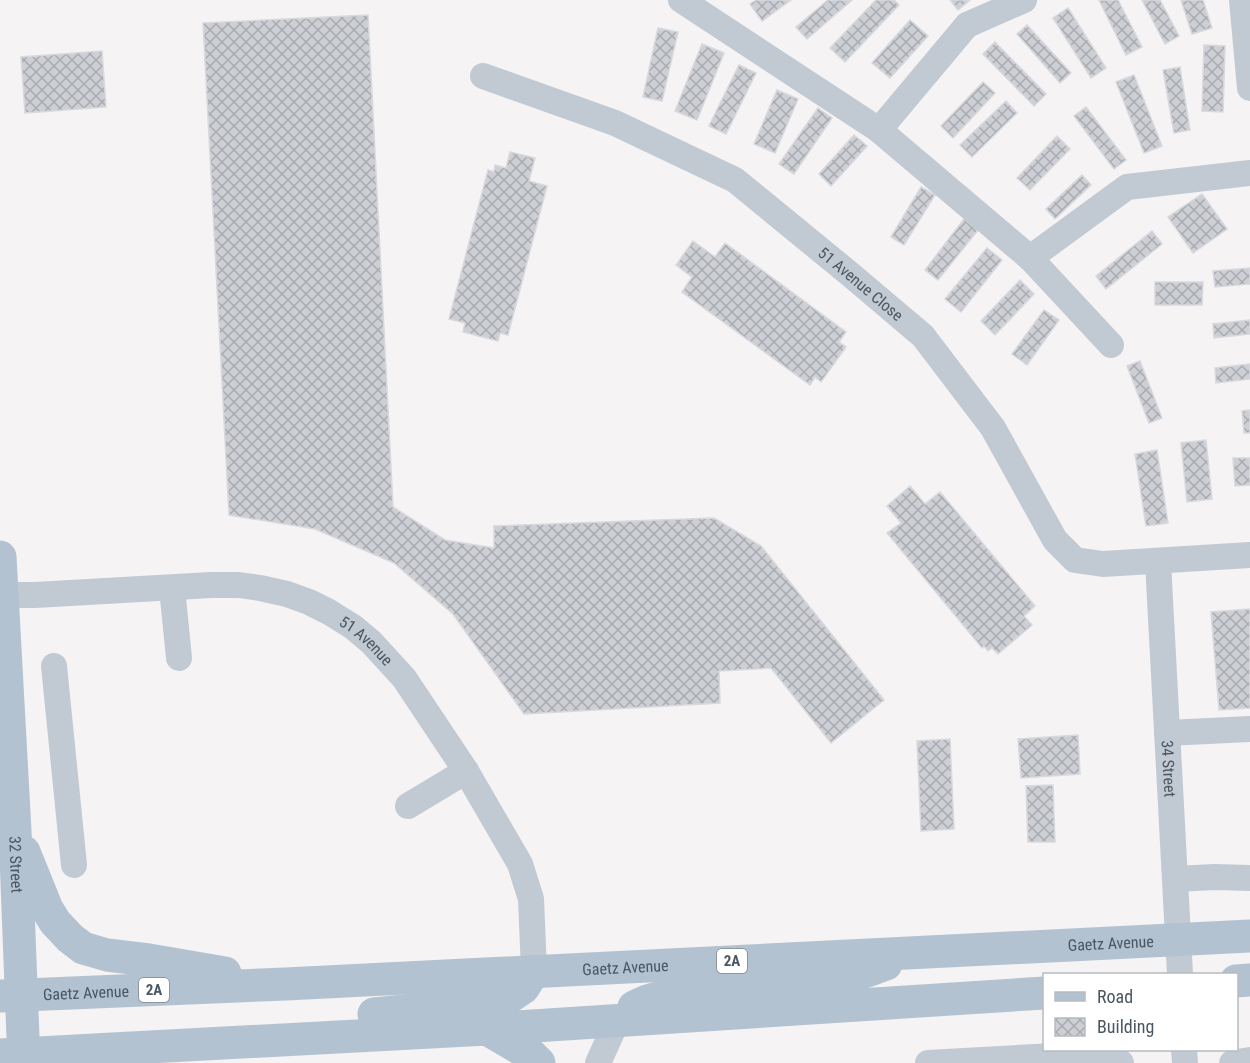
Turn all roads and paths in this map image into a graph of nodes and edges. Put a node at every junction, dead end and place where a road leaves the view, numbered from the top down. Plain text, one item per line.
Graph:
1 (681, 0) edge
2 (1024, 0) edge
3 (1242, 0) edge
4 (483, 76) dead end
5 (1250, 88) edge
6 (879, 130) junction
7 (1250, 173) edge
8 (1030, 258) junction
9 (1111, 345) dead end
10 (1250, 555) edge
11 (0, 556) edge
12 (1158, 561) junction
13 (172, 588) junction
14 (1, 594) edge
15 (179, 658) dead end
16 (54, 666) dead end
17 (1250, 729) edge
18 (1167, 733) junction
19 (466, 771) junction
20 (0, 772) edge
21 (408, 806) dead end
22 (15, 831) junction
23 (74, 865) dead end
24 (1250, 878) edge
25 (1175, 879) junction
26 (1250, 936) edge
27 (1178, 940) junction
28 (915, 953) junction
29 (534, 971) junction
30 (1180, 973) edge
31 (286, 984) junction
32 (1043, 993) edge
33 (11, 995) edge
34 (617, 1021) junction
35 (487, 1029) junction
36 (303, 1039) junction
37 (186, 1045) junction
38 (16, 1057) edge
39 (1250, 1060) edge
40 (147, 1063) edge
41 (539, 1063) edge
42 (598, 1063) edge
43 (928, 1063) edge
44 (1121, 1063) edge
45 (1232, 1063) edge

1 - 6 street
2 - 6 street
3 - 5 street
4 - 12 street, 51 Avenue Close
6 - 8 street
7 - 8 street
8 - 9 street
10 - 12 street
11 - 14 main road, 32 Street
12 - 18 street, 34 Street
13 - 14 street, 51 Avenue
13 - 15 street
13 - 19 street, 51 Avenue
14 - 22 main road, 32 Street
16 - 23 street
17 - 18 street
18 - 25 street, 34 Street
19 - 21 street
19 - 29 street, 51 Avenue
20 - 22 main road
22 - 31 main road
22 - 33 main road, 32 Street
24 - 25 street
25 - 27 street, 34 Street
26 - 27 main road, Gaetz Avenue / 2A
27 - 28 main road, Gaetz Avenue / 2A
27 - 30 street, 34 Street
28 - 29 main road, Gaetz Avenue / 2A
28 - 34 main road
29 - 31 main road, Gaetz Avenue / 2A
29 - 36 main road
31 - 33 main road, Gaetz Avenue / 2A
32 - 34 main road
33 - 38 main road, 32 Street
34 - 35 main road
34 - 42 street
35 - 36 main road
35 - 41 main road
36 - 37 main road
37 - 38 main road
37 - 40 main road
39 - 45 street
43 - 44 street

